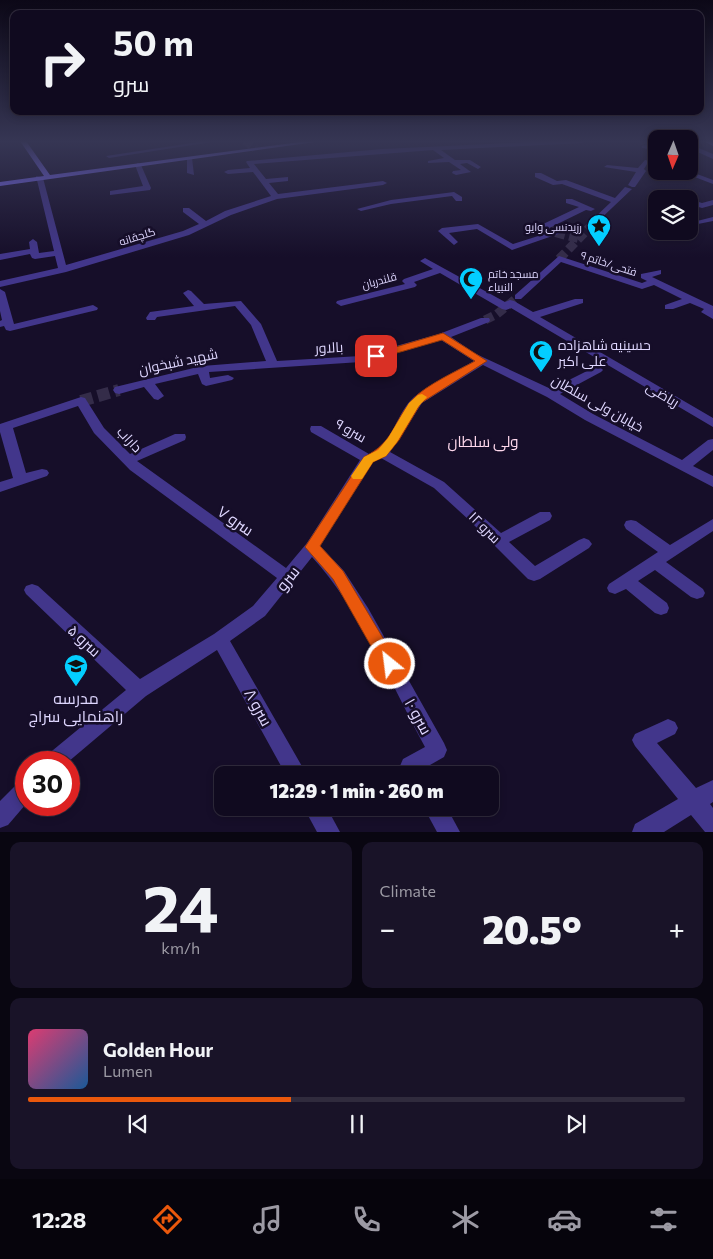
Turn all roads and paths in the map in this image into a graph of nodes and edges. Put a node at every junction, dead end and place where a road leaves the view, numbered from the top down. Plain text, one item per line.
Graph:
1 (30, 180) edge
2 (43, 180) edge
3 (144, 180) edge
4 (276, 180) edge
5 (550, 180) edge
6 (635, 180) edge
7 (263, 181) joint
8 (383, 183) dead end
9 (0, 184) edge
10 (365, 186) junction
11 (113, 192) dead end
12 (276, 197) junction
13 (458, 199) dead end
14 (614, 200) junction
15 (391, 202) junction
16 (569, 202) dead end
17 (713, 202) edge
18 (698, 204) edge
19 (586, 207) junction
20 (361, 209) dead end
21 (186, 210) dead end
22 (603, 212) junction
23 (713, 219) edge
24 (698, 222) edge
25 (594, 223) tunnel mouth
26 (205, 224) junction
27 (544, 227) dead end
28 (557, 233) tunnel mouth
29 (454, 242) dead end
30 (59, 253) junction
31 (0, 257) edge
32 (425, 262) dead end
33 (63, 270) junction
34 (441, 270) junction
35 (0, 284) edge
36 (0, 292) edge
37 (188, 293) dead end
38 (690, 299) junction
39 (579, 301) dead end
40 (511, 302) junction
41 (341, 303) dead end
42 (669, 307) dead end
43 (93, 308) dead end
44 (202, 308) junction
45 (532, 316) junction
46 (713, 316) edge
47 (151, 318) dead end
48 (485, 320) tunnel mouth
49 (4, 323) edge
50 (443, 336) junction
51 (482, 361) junction
52 (273, 364) junction
53 (202, 369) junction
54 (597, 370) dead end
55 (228, 378) dead end
56 (147, 382) junction
57 (119, 390) tunnel mouth
58 (551, 394) junction
59 (158, 396) dead end
60 (713, 423) edge
61 (3, 427) edge
62 (316, 429) dead end
63 (180, 437) dead end
64 (713, 443) edge
65 (375, 456) junction
66 (127, 460) junction
67 (684, 466) junction
68 (42, 473) dead end
69 (21, 480) junction
70 (713, 482) edge
71 (0, 487) edge
72 (165, 491) joint
73 (545, 516) dead end
74 (713, 524) edge
75 (631, 525) dead end
76 (498, 541) junction
77 (584, 544) dead end
78 (312, 547) junction
79 (670, 553) junction
80 (655, 562) junction
81 (287, 577) junction
82 (32, 590) dead end
83 (697, 592) dead end
84 (661, 608) dead end
85 (220, 639) junction
86 (139, 690) junction
87 (668, 728) dead end
88 (67, 751) edge
89 (292, 766) edge
90 (410, 766) edge
91 (713, 790) edge
92 (15, 801) edge
93 (694, 801) junction
94 (320, 816) edge
95 (440, 816) edge
96 (0, 818) edge
97 (713, 824) edge
98 (329, 832) edge
99 (449, 832) edge
100 (644, 832) edge

1 - 9 main road
2 - 30 street
3 - 11 street
4 - 7 street
5 - 14 street
6 - 14 street
7 - 12 street
8 - 10 street, گلچقانه
10 - 12 street, گلچقانه
10 - 15 street
12 - 26 street, گلچقانه
13 - 15 street
14 - 22 street
15 - 20 street
16 - 19 street
17 - 18 street
19 - 22 street
19 - 27 street
21 - 26 street
22 - 25 street
23 - 24 street
26 - 33 street, گلچقانه
28 - 29 street
30 - 31 street
30 - 33 street
32 - 34 street, ریاضی
33 - 35 street, گلچقانه
34 - 40 street, ریاضی
34 - 41 street, قلندریان
36 - 49 street
37 - 44 street
38 - 40 street, فتحی/خاتم ۹
38 - 42 street
38 - 46 street
39 - 45 street
40 - 45 street, ریاضی
43 - 49 street
44 - 47 street
44 - 52 street
45 - 60 street, ریاضی
48 - 50 street, بالاور
50 - 51 street, خیابان ولی سلطان
50 - 52 street, بالاور
51 - 58 street, خیابان ولی سلطان
51 - 65 street, سرو
52 - 53 street, شهید شبخوان
53 - 55 street
53 - 56 street, شهید شبخوان
54 - 58 street
56 - 57 street, شهید شبخوان
56 - 59 street
58 - 67 street, خیابان ولی سلطان
61 - 66 street, داراب
61 - 69 street
62 - 65 street, سرو ۹
63 - 66 street
64 - 67 street
65 - 76 street, سرو ۱۲
65 - 78 street, سرو
66 - 72 street, داراب
67 - 70 street, خیابان ولی سلطان
68 - 69 street
69 - 71 street
72 - 81 street, سرو ۷
73 - 76 street
74 - 79 street
75 - 79 street
76 - 77 street, سرو ۱۲
78 - 81 street, سرو
78 - 90 street, سرو ۱۰
79 - 80 street
80 - 83 street
80 - 84 street
81 - 85 street, سرو
82 - 86 street, سرو ۵
85 - 86 street, سرو
85 - 89 street, سرو ۸
86 - 88 street, سرو
87 - 93 street
91 - 93 street
92 - 96 street
93 - 97 street
93 - 100 street
94 - 98 street
95 - 99 street

